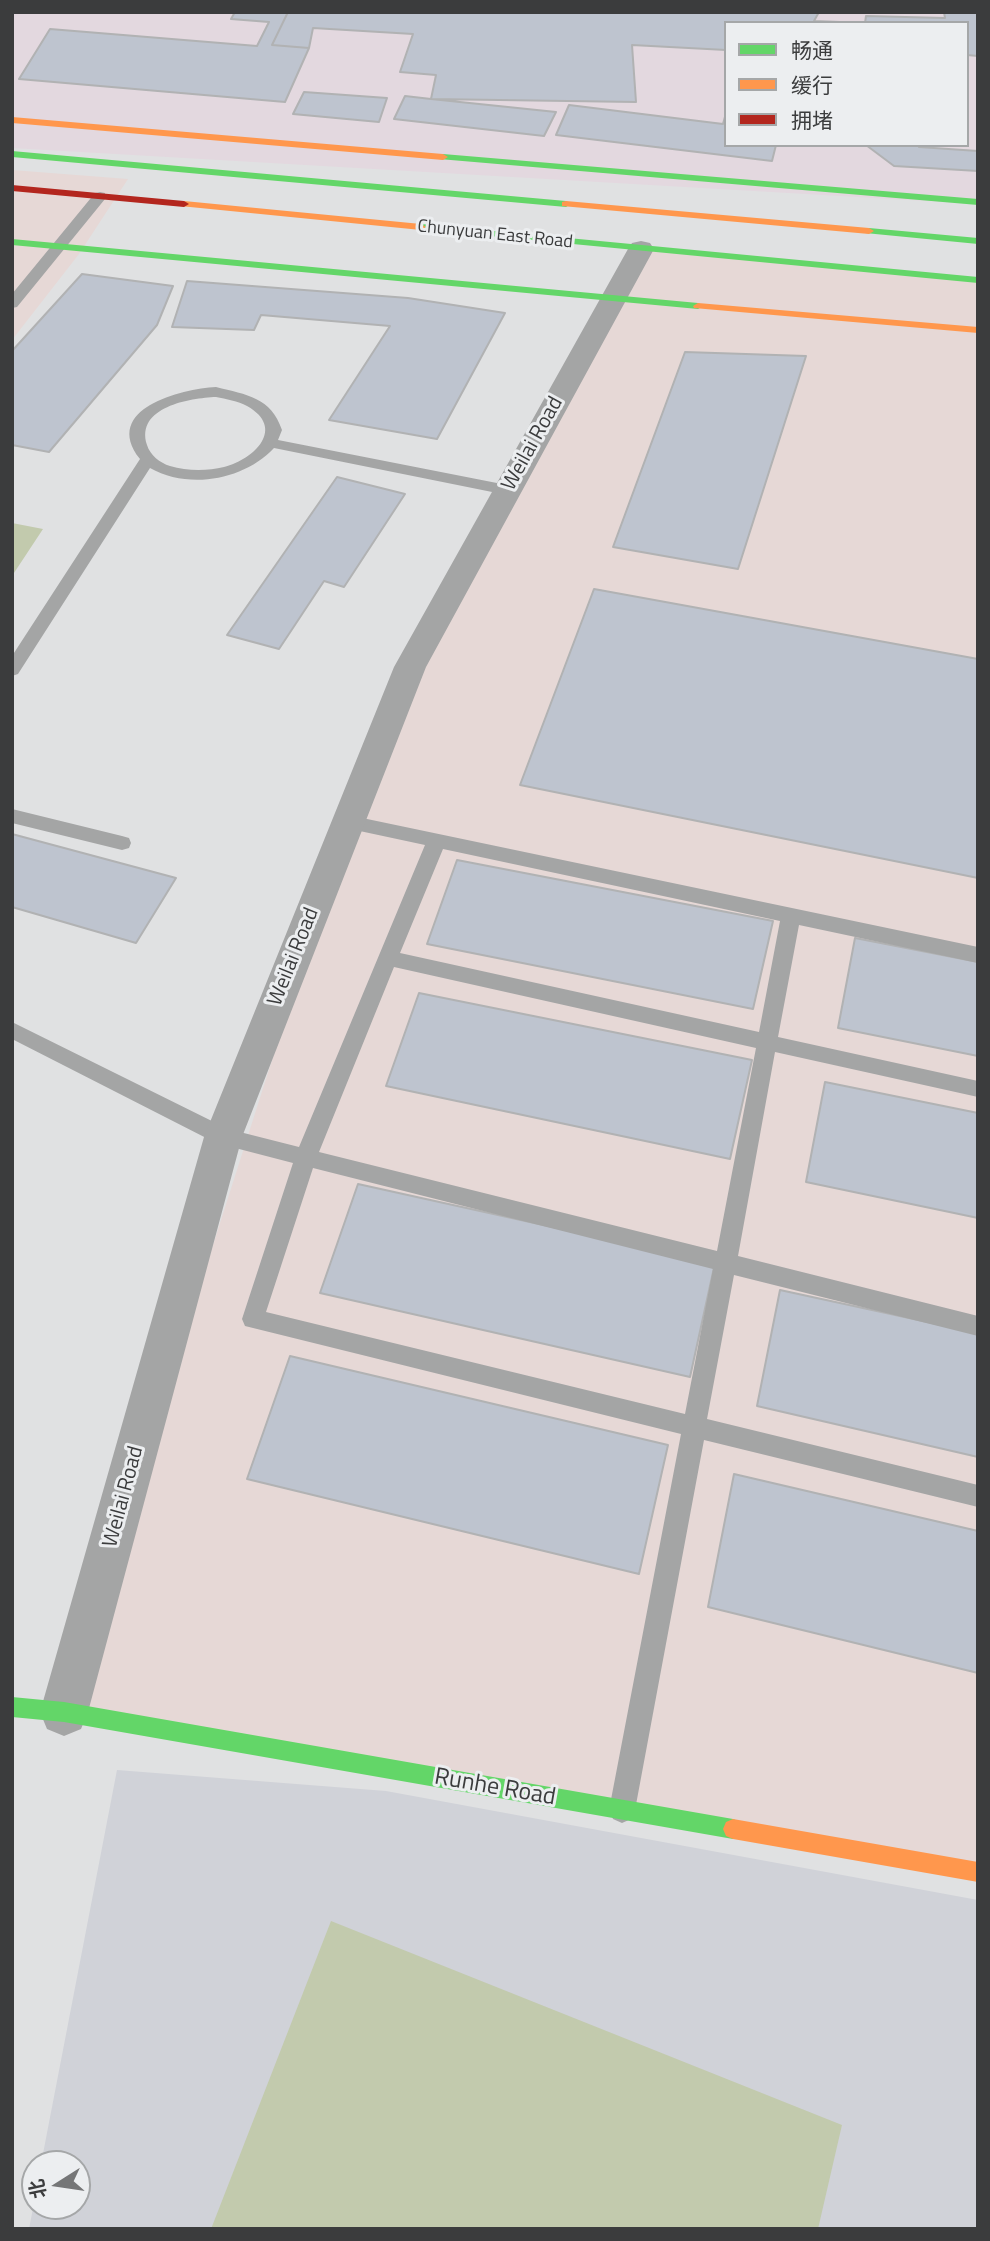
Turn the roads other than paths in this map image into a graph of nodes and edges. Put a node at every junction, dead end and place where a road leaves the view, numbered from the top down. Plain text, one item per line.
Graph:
1 (12, 120) edge
2 (12, 154) edge
3 (362, 168) junction
4 (12, 188) edge
5 (100, 196) junction
6 (978, 202) edge
7 (773, 204) junction
8 (978, 241) edge
9 (12, 242) edge
10 (59, 246) junction
11 (641, 249) junction
12 (978, 280) edge
13 (614, 299) junction
14 (12, 304) edge
15 (978, 330) edge
16 (271, 443) junction
17 (147, 460) junction
18 (507, 490) junction
19 (12, 670) edge
20 (12, 816) edge
21 (348, 821) junction
22 (437, 840) junction
23 (122, 843) dead end
24 (791, 915) junction
25 (978, 955) edge
26 (388, 958) junction
27 (12, 1030) edge
28 (767, 1042) junction
29 (978, 1089) edge
30 (223, 1137) junction
31 (306, 1157) junction
32 (725, 1263) junction
33 (978, 1326) edge
34 (693, 1427) junction
35 (978, 1496) edge
36 (12, 1707) edge
37 (64, 1712) junction
38 (622, 1810) junction
39 (978, 1872) edge

1 - 3 street
2 - 3 street, Chunyuan East Road
3 - 7 street, Chunyuan East Road
3 - 7 street
4 - 5 street, Chunyuan East Road
5 - 10 lane
5 - 11 street, Chunyuan East Road
6 - 7 street
7 - 8 street, Chunyuan East Road
9 - 10 street
10 - 13 street
10 - 14 lane
11 - 12 street, Chunyuan East Road
11 - 13 street, Weilai Road
13 - 15 street
13 - 18 street, Weilai Road
16 - 17 lane
16 - 17 lane
16 - 18 lane
17 - 19 lane
18 - 21 street, Weilai Road
20 - 23 lane
21 - 22 lane
21 - 30 street, Weilai Road
22 - 24 lane
22 - 26 lane
24 - 25 lane
24 - 28 lane
26 - 28 lane
26 - 31 lane
27 - 30 lane
28 - 29 lane
28 - 32 lane
30 - 31 lane
30 - 37 street, Weilai Road
31 - 32 lane
31 - 34 lane
32 - 33 lane
32 - 34 lane
34 - 35 lane
34 - 38 lane
36 - 37 street, Runhe Road
37 - 38 street, Runhe Road
38 - 39 street, Runhe Road

